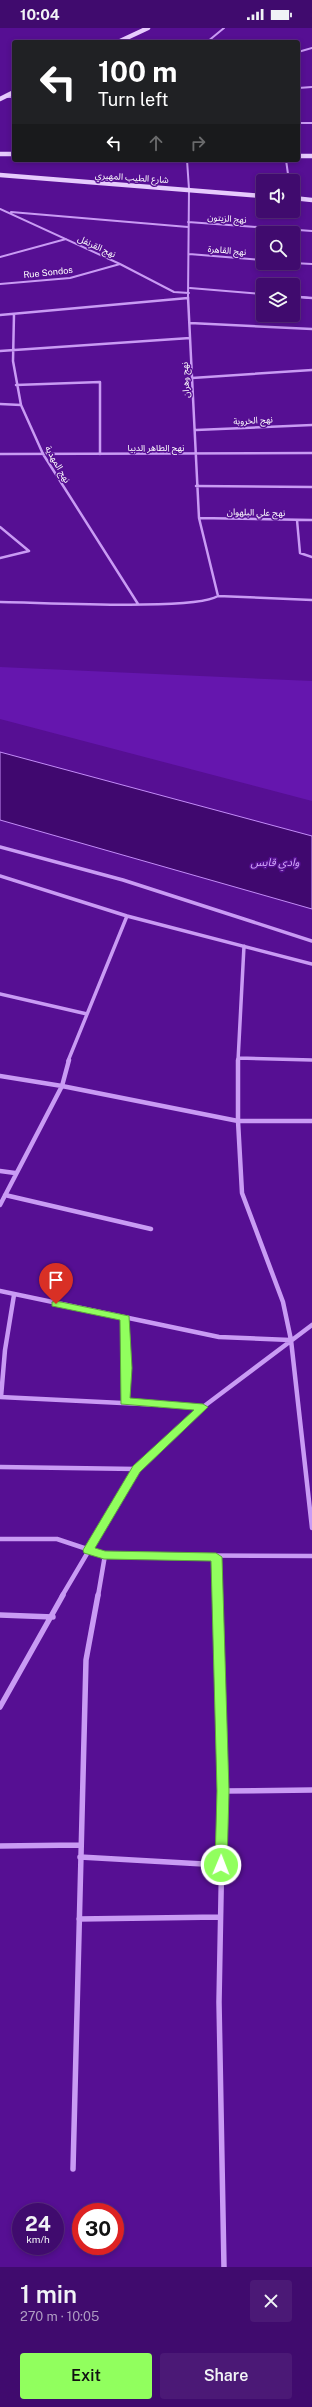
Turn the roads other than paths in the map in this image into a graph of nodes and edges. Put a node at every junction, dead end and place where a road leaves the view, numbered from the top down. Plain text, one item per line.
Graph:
1 (148, 28) edge
2 (224, 28) edge
3 (122, 40) edge
4 (209, 40) edge
5 (312, 48) edge
6 (300, 51) edge
7 (312, 87) edge
8 (300, 88) edge
9 (12, 93) edge
10 (12, 97) edge
11 (1, 98) edge
12 (300, 123) edge
13 (312, 123) edge
14 (300, 152) edge
15 (312, 152) edge
16 (0, 154) edge
17 (12, 154) edge
18 (300, 156) edge
19 (312, 156) edge
20 (0, 158) edge
21 (12, 158) edge
22 (187, 162) edge
23 (286, 162) edge
24 (288, 174) edge
25 (0, 175) edge
26 (189, 190) junction
27 (256, 195) edge
28 (300, 199) edge
29 (312, 200) edge
30 (0, 209) edge
31 (7, 212) junction
32 (188, 222) junction
33 (188, 228) junction
34 (312, 231) edge
35 (66, 239) junction
36 (189, 254) junction
37 (0, 257) edge
38 (256, 259) edge
39 (300, 263) edge
40 (120, 264) junction
41 (312, 264) edge
42 (0, 284) edge
43 (190, 288) junction
44 (256, 293) edge
45 (188, 294) junction
46 (300, 297) edge
47 (188, 298) junction
48 (312, 298) edge
49 (14, 314) junction
50 (0, 315) edge
51 (190, 323) junction
52 (312, 329) edge
53 (190, 338) junction
54 (14, 350) junction
55 (0, 351) edge
56 (312, 370) edge
57 (192, 378) junction
58 (16, 385) junction
59 (0, 404) edge
60 (21, 405) junction
61 (312, 425) edge
62 (196, 430) junction
63 (0, 454) edge
64 (43, 454) junction
65 (100, 454) junction
66 (196, 454) junction
67 (312, 454) edge
68 (196, 486) junction
69 (312, 487) edge
70 (199, 518) junction
71 (297, 520) junction
72 (312, 520) edge
73 (0, 527) edge
74 (312, 557) edge
75 (0, 558) edge
76 (218, 596) junction
77 (312, 600) edge
78 (0, 602) edge
79 (138, 604) junction
80 (0, 847) edge
81 (0, 876) edge
82 (127, 916) junction
83 (312, 941) edge
84 (244, 946) junction
85 (312, 964) edge
86 (0, 994) edge
87 (86, 1014) junction
88 (238, 1058) junction
89 (312, 1060) edge
90 (0, 1076) edge
91 (62, 1086) junction
92 (238, 1121) junction
93 (312, 1121) edge
94 (0, 1171) edge
95 (15, 1173) junction
96 (5, 1195) junction
97 (0, 1205) edge
98 (151, 1229) dead end
99 (0, 1291) edge
100 (14, 1295) junction
101 (125, 1318) junction
102 (312, 1325) edge
103 (291, 1340) junction
104 (1, 1397) edge
105 (124, 1402) junction
106 (203, 1407) junction
107 (0, 1466) edge
108 (137, 1469) junction
109 (312, 1528) edge
110 (0, 1539) edge
111 (88, 1550) junction
112 (104, 1555) junction
113 (312, 1556) edge
114 (216, 1557) junction
115 (0, 1615) edge
116 (52, 1617) junction
117 (0, 1707) edge
118 (312, 1790) edge
119 (223, 1791) junction
120 (80, 1845) junction
121 (0, 1846) edge
122 (80, 1857) junction
123 (221, 1865) junction
124 (220, 1918) junction
125 (79, 1919) junction
126 (73, 2169) dead end
127 (224, 2267) edge

1 - 3 street
2 - 4 street
5 - 6 street
7 - 8 street
9 - 11 street
10 - 11 street
12 - 13 street
14 - 15 street
16 - 17 street
18 - 19 street
20 - 21 street
22 - 26 street, نهج وهران
23 - 24 street
25 - 26 street, شارع الطيب المهيري
26 - 27 street, شارع الطيب المهيري
26 - 32 street, نهج وهران
28 - 29 street
30 - 31 street, نهج القرنفل
31 - 33 street
31 - 35 street, نهج القرنفل
32 - 33 street, نهج وهران
32 - 34 street, نهج الزيتون
33 - 36 street, نهج وهران
35 - 37 street
35 - 40 street, نهج القرنفل
36 - 38 street, نهج القاهرة
36 - 43 street, نهج وهران
39 - 41 street
40 - 42 street, Rue Sondos
40 - 45 street, نهج القرنفل
43 - 44 street
43 - 45 street, نهج وهران
45 - 47 street, نهج وهران
46 - 48 street
47 - 49 street
47 - 51 street, نهج وهران
49 - 50 street
49 - 54 street, نهج المهدية
51 - 52 street
51 - 53 street, نهج وهران
53 - 54 street
53 - 57 street, نهج وهران
54 - 55 street
54 - 58 street, نهج المهدية
56 - 57 street
57 - 62 street, نهج وهران
58 - 60 street, نهج المهدية
58 - 65 street
59 - 60 street
60 - 64 street, نهج المهدية
61 - 62 street, نهج الخروبة
62 - 66 street, نهج وهران
63 - 64 street, نهج الطاهر الدبيا
64 - 65 street, نهج الطاهر الدبيا
64 - 79 street, نهج المهدية
65 - 66 street, نهج الطاهر الدبيا
66 - 67 street, نهج الطاهر الدبيا
66 - 68 street, نهج وهران
68 - 69 street
68 - 70 street, نهج وهران
70 - 71 street, نهج علي البلهوان
70 - 76 street, نهج وهران
71 - 72 street, نهج علي البلهوان
71 - 74 street
73 - 75 street
76 - 77 street
76 - 79 street
78 - 79 street
80 - 83 street
81 - 82 street
82 - 84 street
82 - 87 street
84 - 85 street
84 - 88 street
86 - 87 street
87 - 91 street
88 - 89 street
88 - 92 street
90 - 91 street
91 - 92 street
91 - 95 street
92 - 93 street
92 - 103 street
94 - 95 street
95 - 96 street
96 - 97 street
96 - 98 street
99 - 100 street
100 - 101 street
100 - 104 street
101 - 103 street
101 - 105 street
102 - 103 street
103 - 106 street
103 - 109 street
104 - 105 street
105 - 106 street
106 - 108 street
107 - 108 street
108 - 111 street
110 - 111 street
111 - 112 street
111 - 116 street
112 - 114 street
112 - 120 street
113 - 114 street
114 - 119 street
115 - 116 street
116 - 117 street
118 - 119 street
119 - 123 street
120 - 121 street
120 - 122 street
122 - 123 street
122 - 125 street
123 - 124 street
124 - 125 street
124 - 127 street
125 - 126 street

